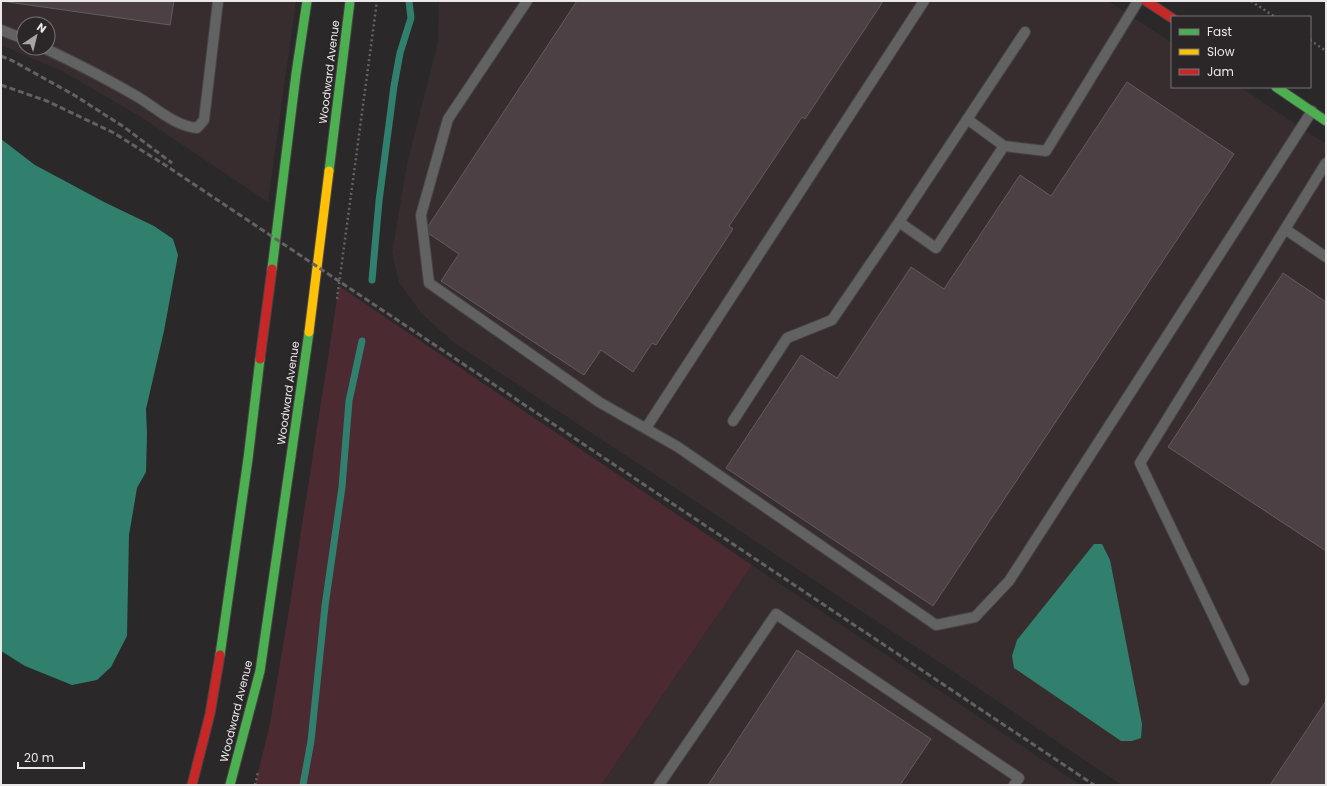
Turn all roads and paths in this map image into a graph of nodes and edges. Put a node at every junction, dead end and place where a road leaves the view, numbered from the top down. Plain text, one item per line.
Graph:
1 (218, 1) edge
2 (307, 1) edge
3 (350, 1) edge
4 (527, 1) edge
5 (924, 1) edge
6 (1138, 1) edge
7 (1146, 1) edge
8 (1251, 1) edge
9 (1274, 16) edge
10 (1171, 17) edge
11 (1, 30) edge
12 (1025, 32) dead end
13 (16, 36) edge
14 (1311, 41) edge
15 (1326, 51) edge
16 (56, 54) edge
17 (1278, 88) edge
18 (1312, 111) junction
19 (967, 119) junction
20 (1326, 120) edge
21 (1004, 146) junction
22 (1326, 163) edge
23 (899, 222) junction
24 (1284, 230) junction
25 (1326, 257) edge
26 (733, 422) dead end
27 (646, 428) junction
28 (1244, 680) dead end
29 (192, 785) edge
30 (230, 785) edge
31 (659, 785) edge
32 (1014, 785) edge

1 - 16 lane
2 - 29 street
3 - 30 street, Woodward Avenue
4 - 27 lane
5 - 27 lane
6 - 21 lane
7 - 10 street
8 - 9 path
11 - 13 lane
12 - 19 lane
14 - 15 path
17 - 18 street
18 - 20 street
18 - 27 lane
19 - 21 lane
19 - 23 lane
21 - 23 lane
22 - 24 lane
23 - 26 lane
24 - 25 lane
24 - 28 lane
31 - 32 lane

